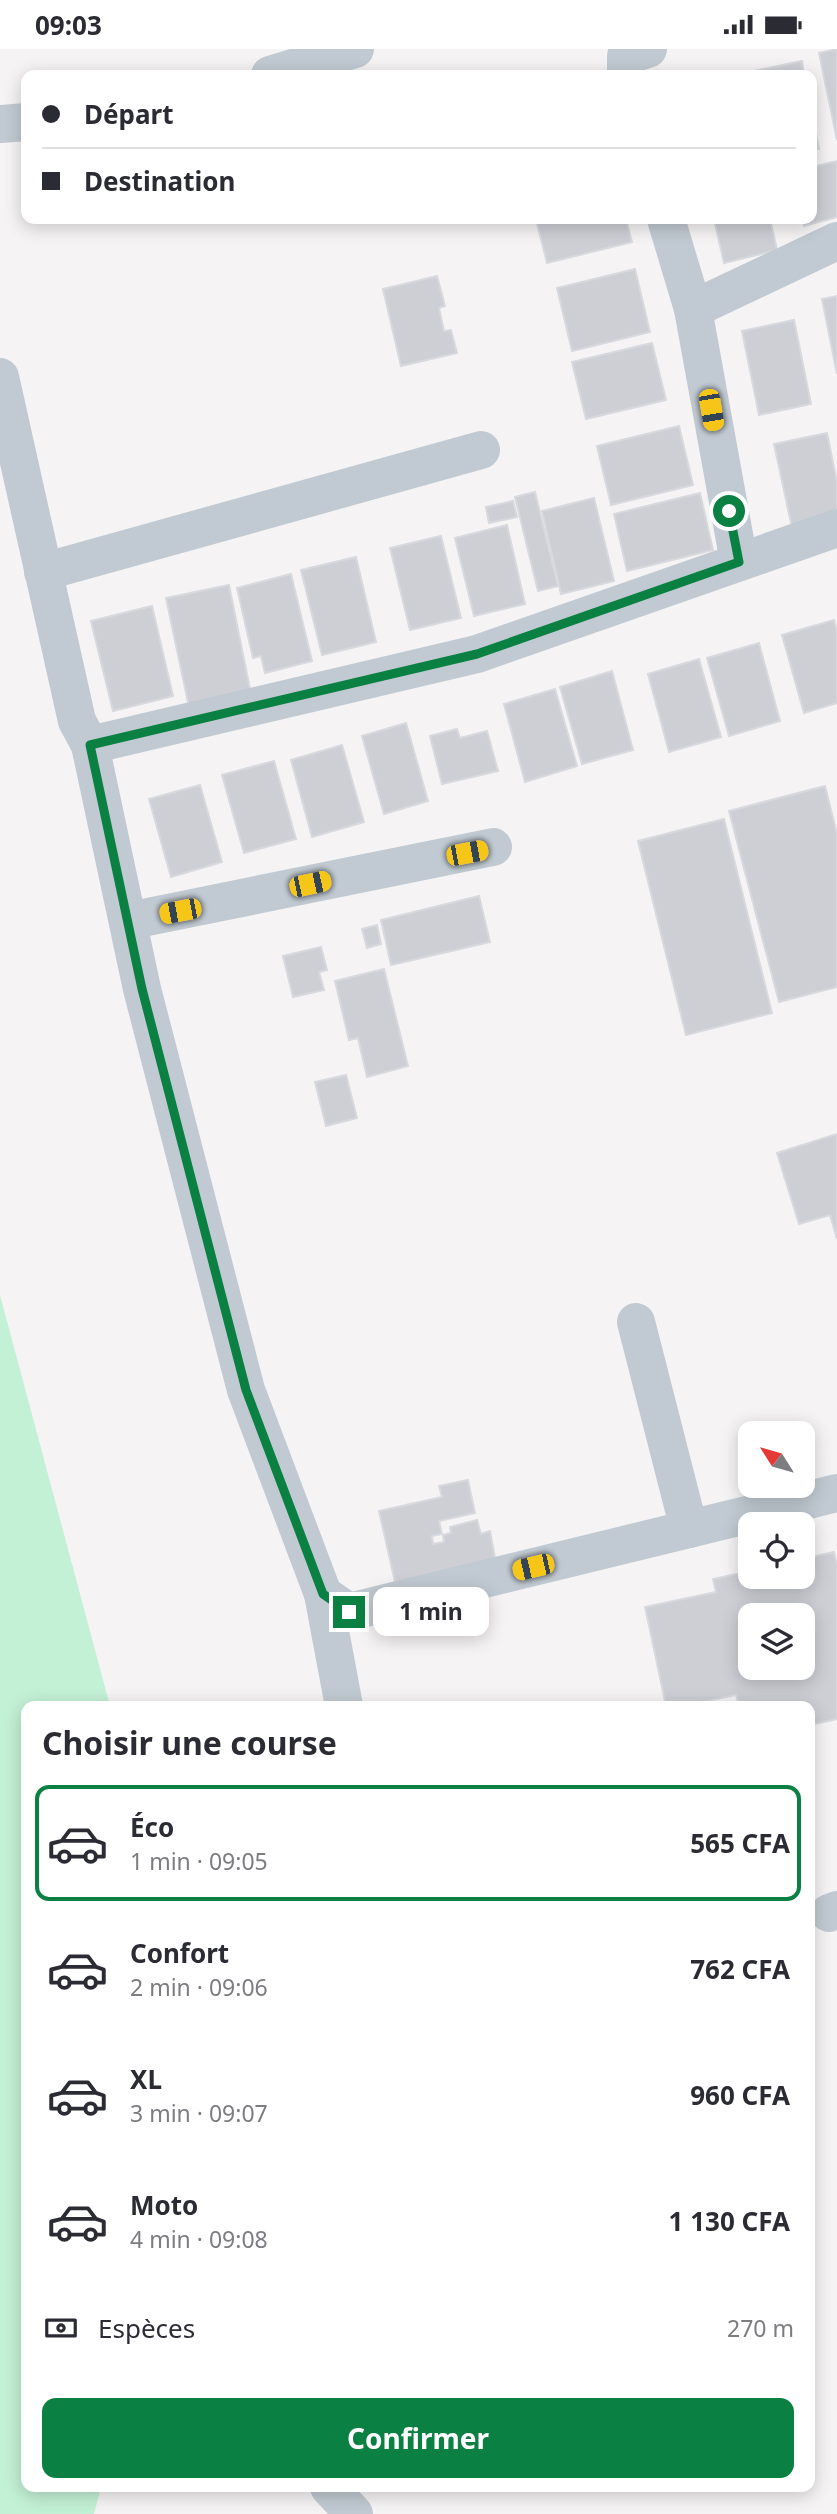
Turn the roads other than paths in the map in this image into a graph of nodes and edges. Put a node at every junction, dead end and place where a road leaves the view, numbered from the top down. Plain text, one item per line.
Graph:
1 (355, 49) edge
2 (314, 55) edge
3 (281, 70) edge
4 (21, 123) edge
5 (0, 124) edge
6 (668, 224) edge
7 (837, 241) edge
8 (693, 309) junction
9 (0, 377) edge
10 (481, 450) dead end
11 (837, 528) edge
12 (739, 562) junction
13 (43, 572) junction
14 (90, 745) junction
15 (493, 847) dead end
16 (128, 921) junction
17 (636, 1322) dead end
18 (837, 1493) edge
19 (690, 1529) junction
20 (323, 1594) junction
21 (343, 1701) edge
22 (334, 2492) edge
23 (354, 2514) edge

1 - 2 street
2 - 3 street
4 - 5 street
6 - 8 street
7 - 8 street
8 - 12 street
9 - 13 street
10 - 13 street
11 - 12 street
12 - 14 street
13 - 14 street
14 - 16 street
15 - 16 street
16 - 20 street
17 - 19 street
18 - 19 street
19 - 20 street
20 - 21 street
22 - 23 street

